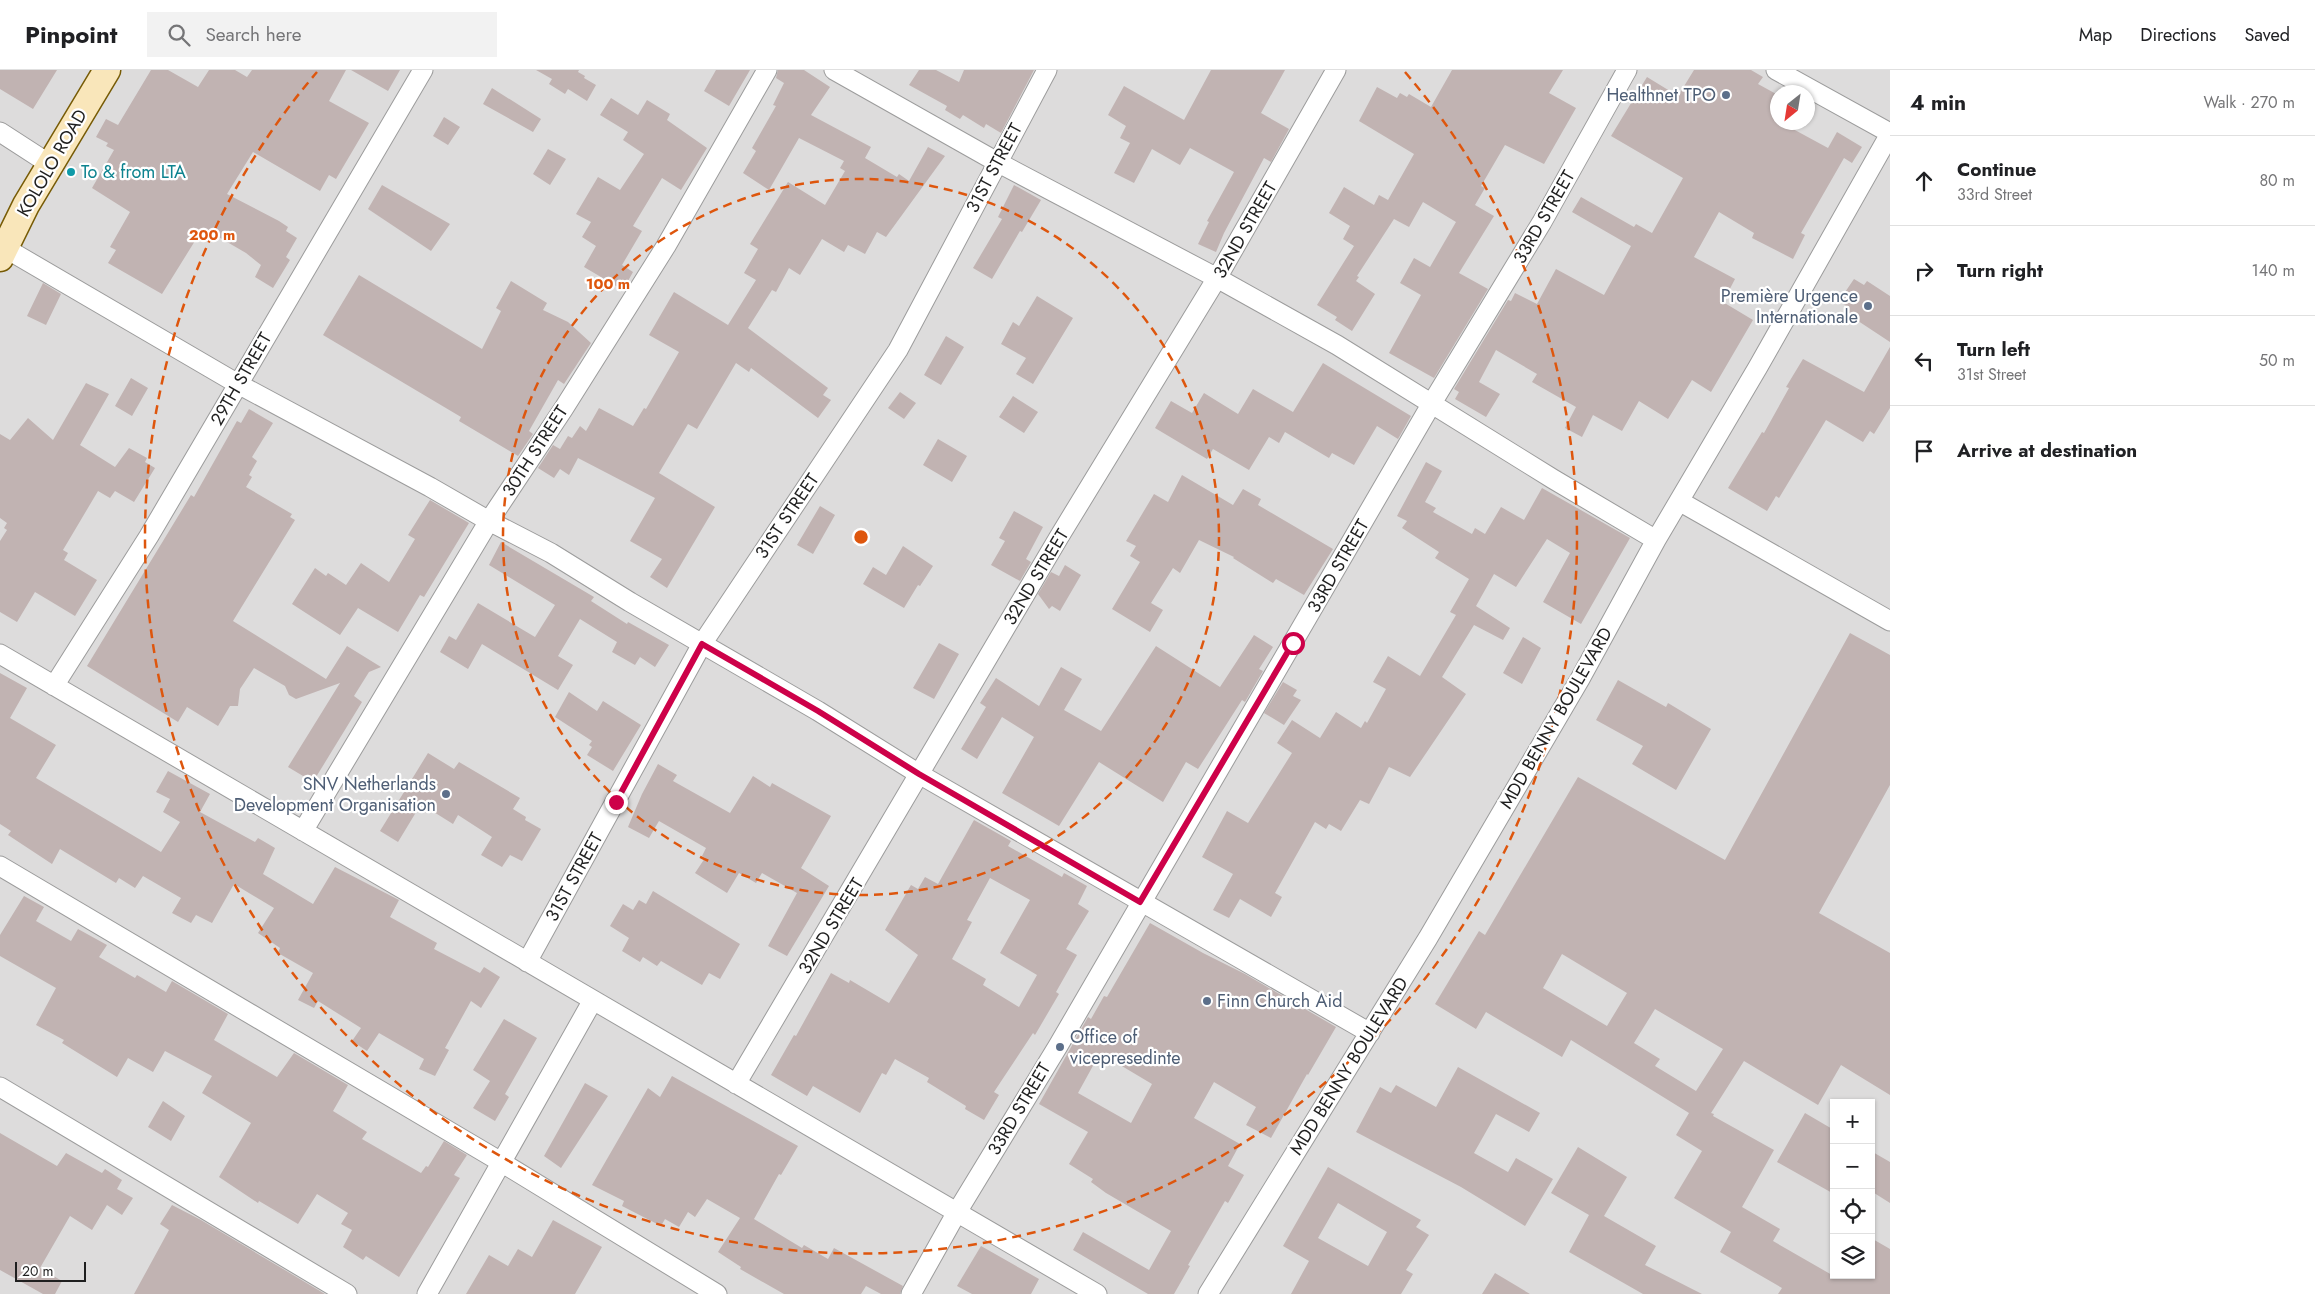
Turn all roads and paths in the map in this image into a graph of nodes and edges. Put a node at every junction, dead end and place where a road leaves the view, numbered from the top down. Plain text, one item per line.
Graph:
1 (107, 70) edge
2 (423, 70) edge
3 (766, 70) edge
4 (834, 70) edge
5 (1047, 70) edge
6 (1336, 70) edge
7 (1627, 70) edge
8 (1776, 70) edge
9 (0, 132) edge
10 (1890, 133) edge
11 (997, 162) junction
12 (51, 165) junction
13 (2, 253) edge
14 (1217, 278) junction
15 (238, 384) junction
16 (1432, 403) junction
17 (1679, 501) junction
18 (489, 521) junction
19 (1656, 540) junction
20 (1890, 621) edge
21 (702, 644) junction
22 (0, 654) edge
23 (54, 686) junction
24 (919, 774) junction
25 (303, 831) junction
26 (0, 866) edge
27 (1140, 902) junction
28 (527, 962) junction
29 (593, 1000) junction
30 (1370, 1033) junction
31 (736, 1084) junction
32 (0, 1086) edge
33 (501, 1162) junction
34 (957, 1212) junction
35 (347, 1294) edge
36 (427, 1294) edge
37 (717, 1294) edge
38 (911, 1294) edge
39 (1097, 1294) edge
40 (1208, 1294) edge

1 - 12 street, KOLOLO ROAD
2 - 15 street, 29TH STREET
3 - 18 street, 30TH STREET
4 - 11 street
5 - 11 street, 31ST STREET
6 - 14 street, 32ND STREET
7 - 16 street, 33RD STREET
8 - 10 street
9 - 12 street
10 - 17 street, MDD BENNY BOULEVARD
11 - 14 street
11 - 21 street, 31ST STREET
12 - 13 street, KOLOLO ROAD
13 - 15 street
14 - 16 street
14 - 24 street, 32ND STREET
15 - 18 street
15 - 23 street, 29TH STREET
16 - 19 street
16 - 27 street, 33RD STREET
17 - 19 street, MDD BENNY BOULEVARD
17 - 20 street
18 - 21 street
18 - 25 street, 30TH STREET
19 - 30 street, MDD BENNY BOULEVARD
21 - 24 street
21 - 28 street, 31ST STREET
22 - 23 street
23 - 25 street
24 - 27 street
24 - 31 street, 32ND STREET
25 - 28 street
26 - 33 street
27 - 30 street
27 - 34 street, 33RD STREET
28 - 29 street
29 - 31 street
29 - 33 street
30 - 40 street, MDD BENNY BOULEVARD
31 - 34 street
32 - 35 street
33 - 36 street
33 - 37 street
34 - 38 street, 33RD STREET
34 - 39 street

